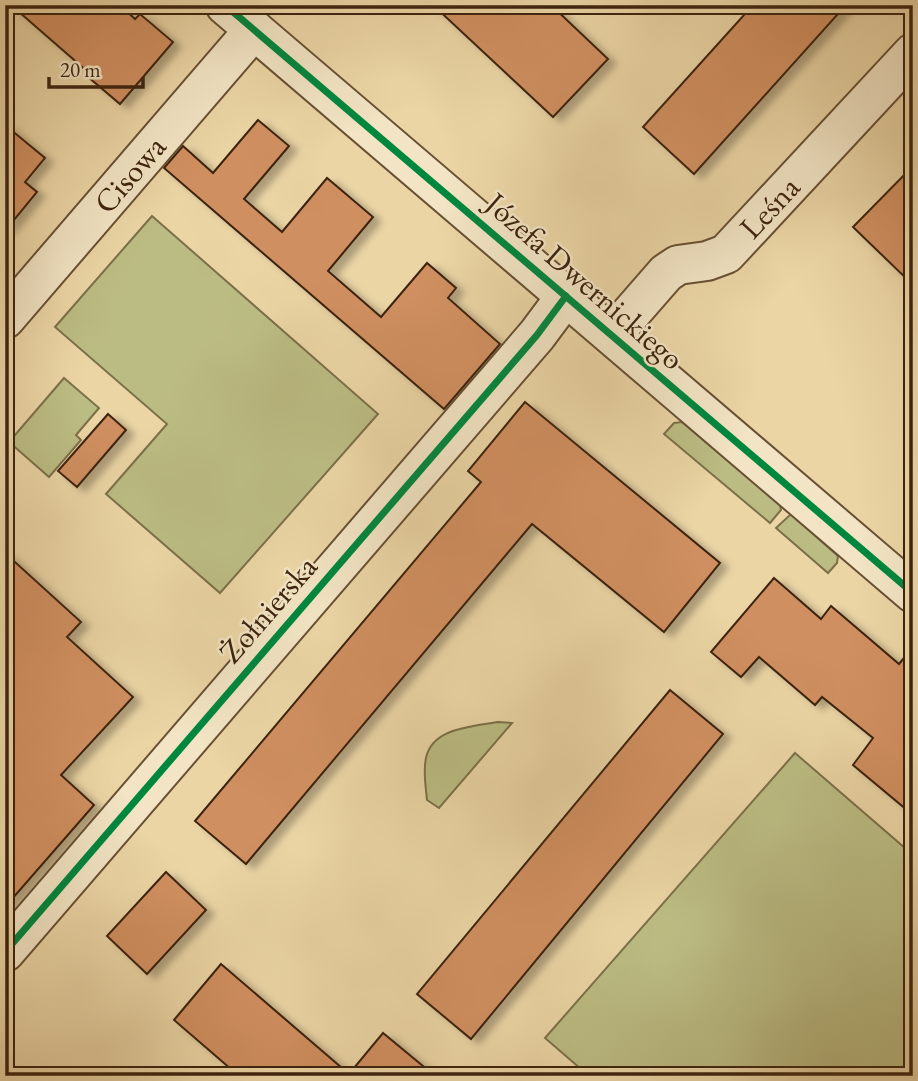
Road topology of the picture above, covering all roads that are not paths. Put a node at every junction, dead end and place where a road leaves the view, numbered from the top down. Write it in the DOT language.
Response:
graph roads {
  1 [pos="225,5"];
  2 [pos="254,30"];
  3 [pos="913,53"];
  4 [pos="566,296"];
  5 [pos="5,319"];
  6 [pos="611,335"];
  7 [pos="913,593"];
  8 [pos="5,952"];
  1 -- 2 [label="street, Józefa Dwernickiego"];
  2 -- 4 [label="street, Józefa Dwernickiego"];
  2 -- 5 [label="street, Cisowa"];
  3 -- 6 [label="street, Leśna"];
  4 -- 6 [label="street, Józefa Dwernickiego"];
  4 -- 8 [label="street, Żołnierska"];
  6 -- 7 [label="street, Józefa Dwernickiego"];
}
